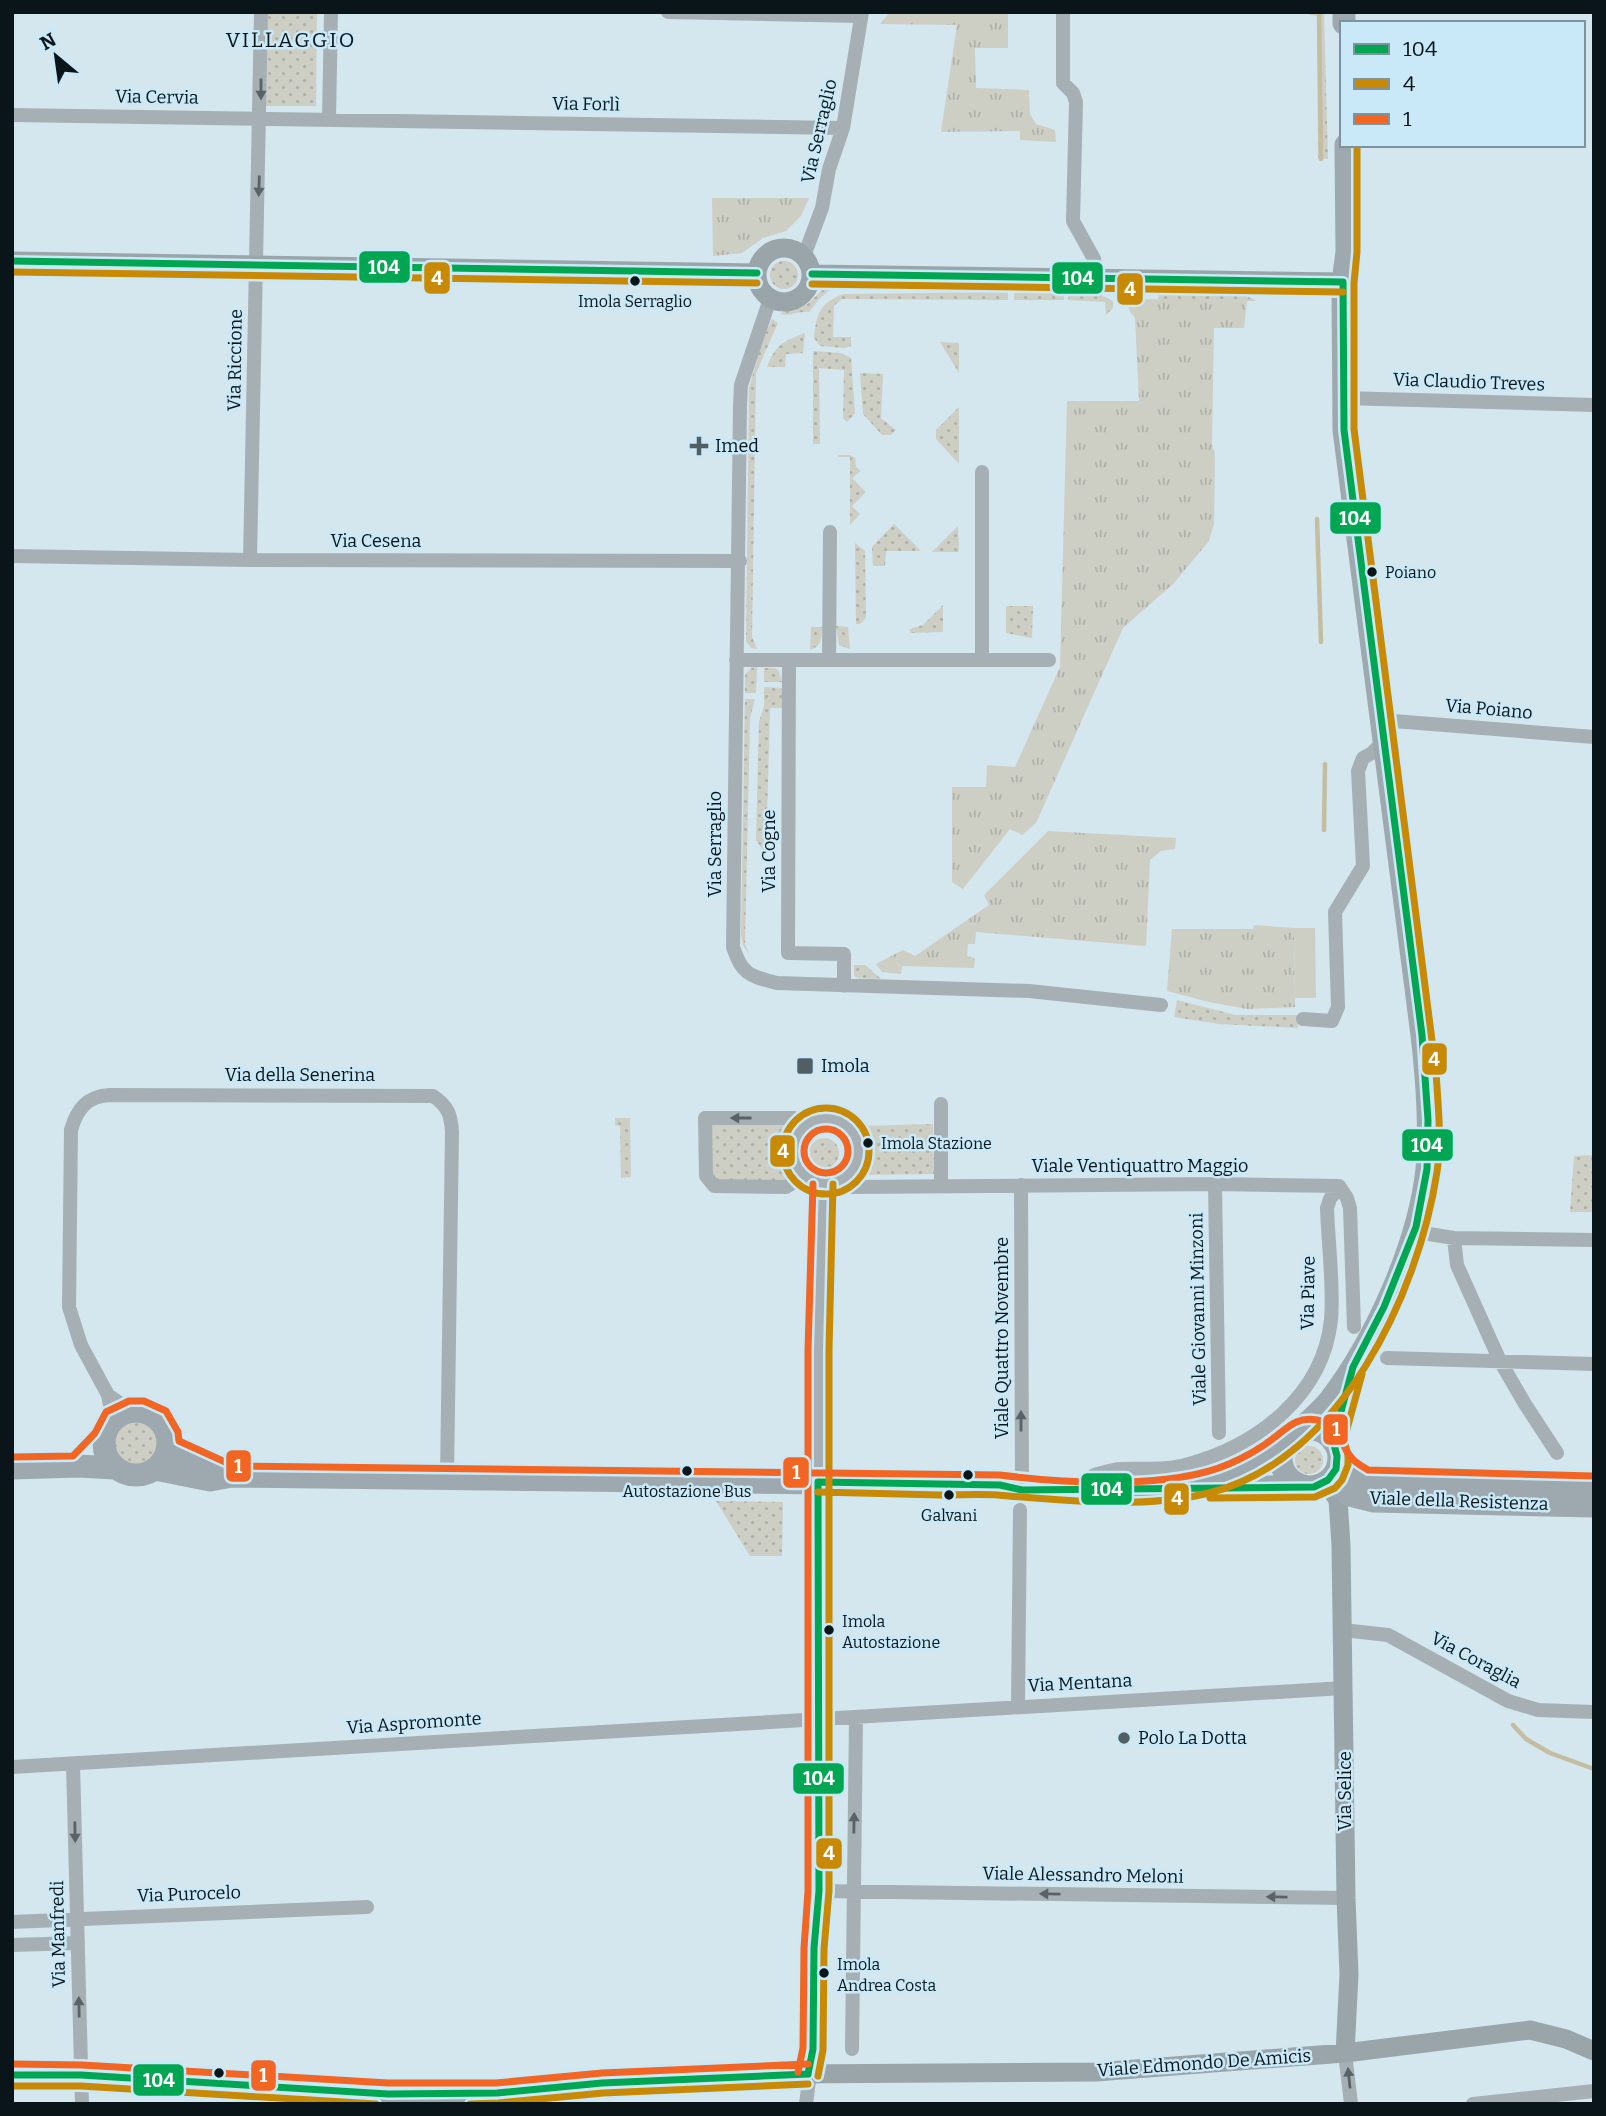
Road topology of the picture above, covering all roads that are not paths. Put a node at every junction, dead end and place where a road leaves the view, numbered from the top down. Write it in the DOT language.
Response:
graph roads {
  1 [pos="261,12"];
  2 [pos="331,12"];
  3 [pos="668,12"];
  4 [pos="1063,12"];
  5 [pos="862,14"];
  6 [pos="12,115"];
  7 [pos="260,118"];
  8 [pos="329,119"];
  9 [pos="843,128"];
  10 [pos="1346,147"];
  11 [pos="12,261"];
  12 [pos="256,265"];
  13 [pos="808,265"];
  14 [pos="757,272"];
  15 [pos="1097,277"];
  16 [pos="1343,282"];
  17 [pos="770,299"];
  18 [pos="1342,398"];
  19 [pos="1594,405"];
  20 [pos="982,472"];
  21 [pos="830,532"];
  22 [pos="12,556"];
  23 [pos="250,560"];
  24 [pos="740,561"];
  25 [pos="736,660"];
  26 [pos="789,660"];
  27 [pos="829,660"];
  28 [pos="982,660"];
  29 [pos="1049,660"];
  30 [pos="1383,731"];
  31 [pos="1594,737"];
  32 [pos="845,986"];
  33 [pos="1161,1005"];
  34 [pos="1303,1019"];
  35 [pos="941,1104"];
  36 [pos="808,1124"];
  37 [pos="804,1176"];
  38 [pos="842,1180"];
  39 [pos="823,1184"];
  40 [pos="1215,1184"];
  41 [pos="938,1185"];
  42 [pos="1021,1185"];
  43 [pos="1339,1186"];
  44 [pos="1416,1227"];
  45 [pos="1454,1238"];
  46 [pos="1594,1240"];
  47 [pos="1354,1327"];
  48 [pos="1387,1358"];
  49 [pos="1500,1361"];
  50 [pos="1594,1364"];
  51 [pos="1353,1367"];
  52 [pos="116,1423"];
  53 [pos="1219,1433"];
  54 [pos="1293,1436"];
  55 [pos="169,1447"];
  56 [pos="1557,1453"];
  57 [pos="78,1466"];
  58 [pos="12,1468"];
  59 [pos="115,1468"];
  60 [pos="155,1469"];
  61 [pos="1327,1470"];
  62 [pos="1094,1475"];
  63 [pos="232,1476"];
  64 [pos="447,1477"];
  65 [pos="818,1482"];
  66 [pos="1186,1487"];
  67 [pos="1594,1487"];
  68 [pos="1021,1500"];
  69 [pos="1594,1506"];
  70 [pos="1343,1630"];
  71 [pos="1345,1688"];
  72 [pos="1018,1706"];
  73 [pos="1594,1712"];
  74 [pos="856,1718"];
  75 [pos="817,1721"];
  76 [pos="73,1764"];
  77 [pos="12,1767"];
  78 [pos="819,1891"];
  79 [pos="853,1892"];
  80 [pos="1346,1898"];
  81 [pos="367,1907"];
  82 [pos="77,1920"];
  83 [pos="12,1922"];
  84 [pos="78,1943"];
  85 [pos="12,1945"];
  86 [pos="852,2049"];
  87 [pos="1594,2051"];
  88 [pos="1345,2053"];
  89 [pos="808,2074"];
  90 [pos="12,2075"];
  91 [pos="81,2075"];
  92 [pos="1594,2091"];
  93 [pos="497,2098"];
  94 [pos="82,2104"];
  95 [pos="806,2104"];
  96 [pos="1351,2104"];
  97 [pos="1473,2104"];
  1 -- 7 [label="street, Via Riccione, one-way"];
  2 -- 8 [label="street"];
  3 -- 5 [label="street"];
  4 -- 15 [label="street"];
  5 -- 9 [label="street, Via Serraglio"];
  6 -- 7 [label="street, Via Cervia"];
  7 -- 8 [label="street, Via Cervia"];
  7 -- 12 [label="street, Via Riccione, one-way"];
  8 -- 9 [label="street, Via Forlì"];
  9 -- 13 [label="street, Via Serraglio"];
  10 -- 16 [label="main road"];
  11 -- 12 [label="street"];
  12 -- 14 [label="street"];
  12 -- 23 [label="street, Via Riccione"];
  13 -- 14 [label="street"];
  13 -- 15 [label="street"];
  13 -- 17 [label="street"];
  14 -- 17 [label="street"];
  15 -- 16 [label="street"];
  16 -- 18 [label="main road"];
  17 -- 24 [label="street, Via Serraglio"];
  18 -- 19 [label="street, Via Claudio Treves"];
  18 -- 30 [label="main road"];
  20 -- 28 [label="street"];
  21 -- 27 [label="street"];
  22 -- 23 [label="street, Via Cesena"];
  23 -- 24 [label="street, Via Cesena"];
  24 -- 25 [label="street, Via Serraglio"];
  25 -- 26 [label="street"];
  25 -- 32 [label="street, Via Serraglio"];
  26 -- 27 [label="street"];
  26 -- 32 [label="street, Via Cogne"];
  27 -- 28 [label="street"];
  28 -- 29 [label="street"];
  30 -- 31 [label="street, Via Poiano"];
  30 -- 34 [label="street"];
  30 -- 44 [label="main road"];
  32 -- 33 [label="street, Via Serraglio"];
  35 -- 41 [label="street"];
  36 -- 37 [label="street"];
  36 -- 37 [label="street, one-way"];
  36 -- 38 [label="street"];
  37 -- 39 [label="street"];
  38 -- 39 [label="street"];
  38 -- 41 [label="street, Viale Ventiquattro Maggio"];
  39 -- 65 [label="street"];
  40 -- 42 [label="street, Viale Ventiquattro Maggio"];
  40 -- 43 [label="street, Viale Ventiquattro Maggio"];
  40 -- 53 [label="street, Viale Giovanni Minzoni"];
  41 -- 42 [label="street, Viale Ventiquattro Maggio"];
  68 -- 42 [label="street, Viale Quattro Novembre, one-way"];
  43 -- 47 [label="street"];
  43 -- 62 [label="street, Via Piave"];
  44 -- 45 [label="street"];
  44 -- 51 [label="main road"];
  45 -- 46 [label="street"];
  45 -- 49 [label="street"];
  48 -- 49 [label="street"];
  49 -- 50 [label="street"];
  49 -- 56 [label="street"];
  51 -- 54 [label="main road"];
  51 -- 61 [label="main road"];
  52 -- 55 [label="main road"];
  52 -- 57 [label="main road"];
  52 -- 59 [label="main road"];
  52 -- 64 [label="street, Via della Senerina"];
  54 -- 61 [label="main road"];
  54 -- 61 [label="main road"];
  54 -- 66 [label="main road"];
  55 -- 60 [label="main road"];
  55 -- 63 [label="main road"];
  57 -- 58 [label="main road"];
  57 -- 59 [label="main road"];
  59 -- 60 [label="main road"];
  60 -- 63 [label="main road"];
  61 -- 66 [label="main road"];
  61 -- 67 [label="main road, Viale della Resistenza"];
  61 -- 69 [label="main road, Viale della Resistenza"];
  61 -- 70 [label="street, Via Selice"];
  63 -- 64 [label="main road"];
  64 -- 65 [label="main road"];
  65 -- 68 [label="main road"];
  65 -- 75 [label="street"];
  66 -- 68 [label="main road"];
  68 -- 72 [label="street, Viale Quattro Novembre"];
  70 -- 71 [label="street, Via Selice"];
  70 -- 73 [label="street, Via Coraglia"];
  71 -- 72 [label="street, Via Mentana"];
  71 -- 80 [label="street, Via Selice"];
  72 -- 74 [label="street, Via Mentana"];
  74 -- 75 [label="street, Via Mentana"];
  79 -- 74 [label="street, one-way"];
  75 -- 76 [label="street, Via Aspromonte"];
  75 -- 78 [label="street"];
  76 -- 77 [label="street, Via Aspromonte"];
  76 -- 82 [label="street, Via Manfredi, one-way"];
  78 -- 79 [label="street, Viale Alessandro Meloni"];
  78 -- 89 [label="street"];
  80 -- 79 [label="street, Viale Alessandro Meloni, one-way"];
  79 -- 86 [label="street"];
  80 -- 88 [label="street, Via Selice"];
  81 -- 82 [label="street, Via Purocelo"];
  82 -- 83 [label="street, Via Purocelo"];
  82 -- 84 [label="street, Via Manfredi"];
  84 -- 85 [label="street"];
  91 -- 84 [label="street, Via Manfredi, one-way"];
  87 -- 88 [label="street, Viale Edmondo De Amicis"];
  88 -- 89 [label="street, Viale Edmondo De Amicis"];
  96 -- 88 [label="street, Via Selice, one-way"];
  89 -- 93 [label="street, Viale Edmondo De Amicis"];
  89 -- 95 [label="street"];
  90 -- 91 [label="street, Viale Edmondo De Amicis"];
  91 -- 93 [label="street, Viale Edmondo De Amicis"];
  91 -- 94 [label="street, Via Manfredi"];
  92 -- 97 [label="street"];
}
